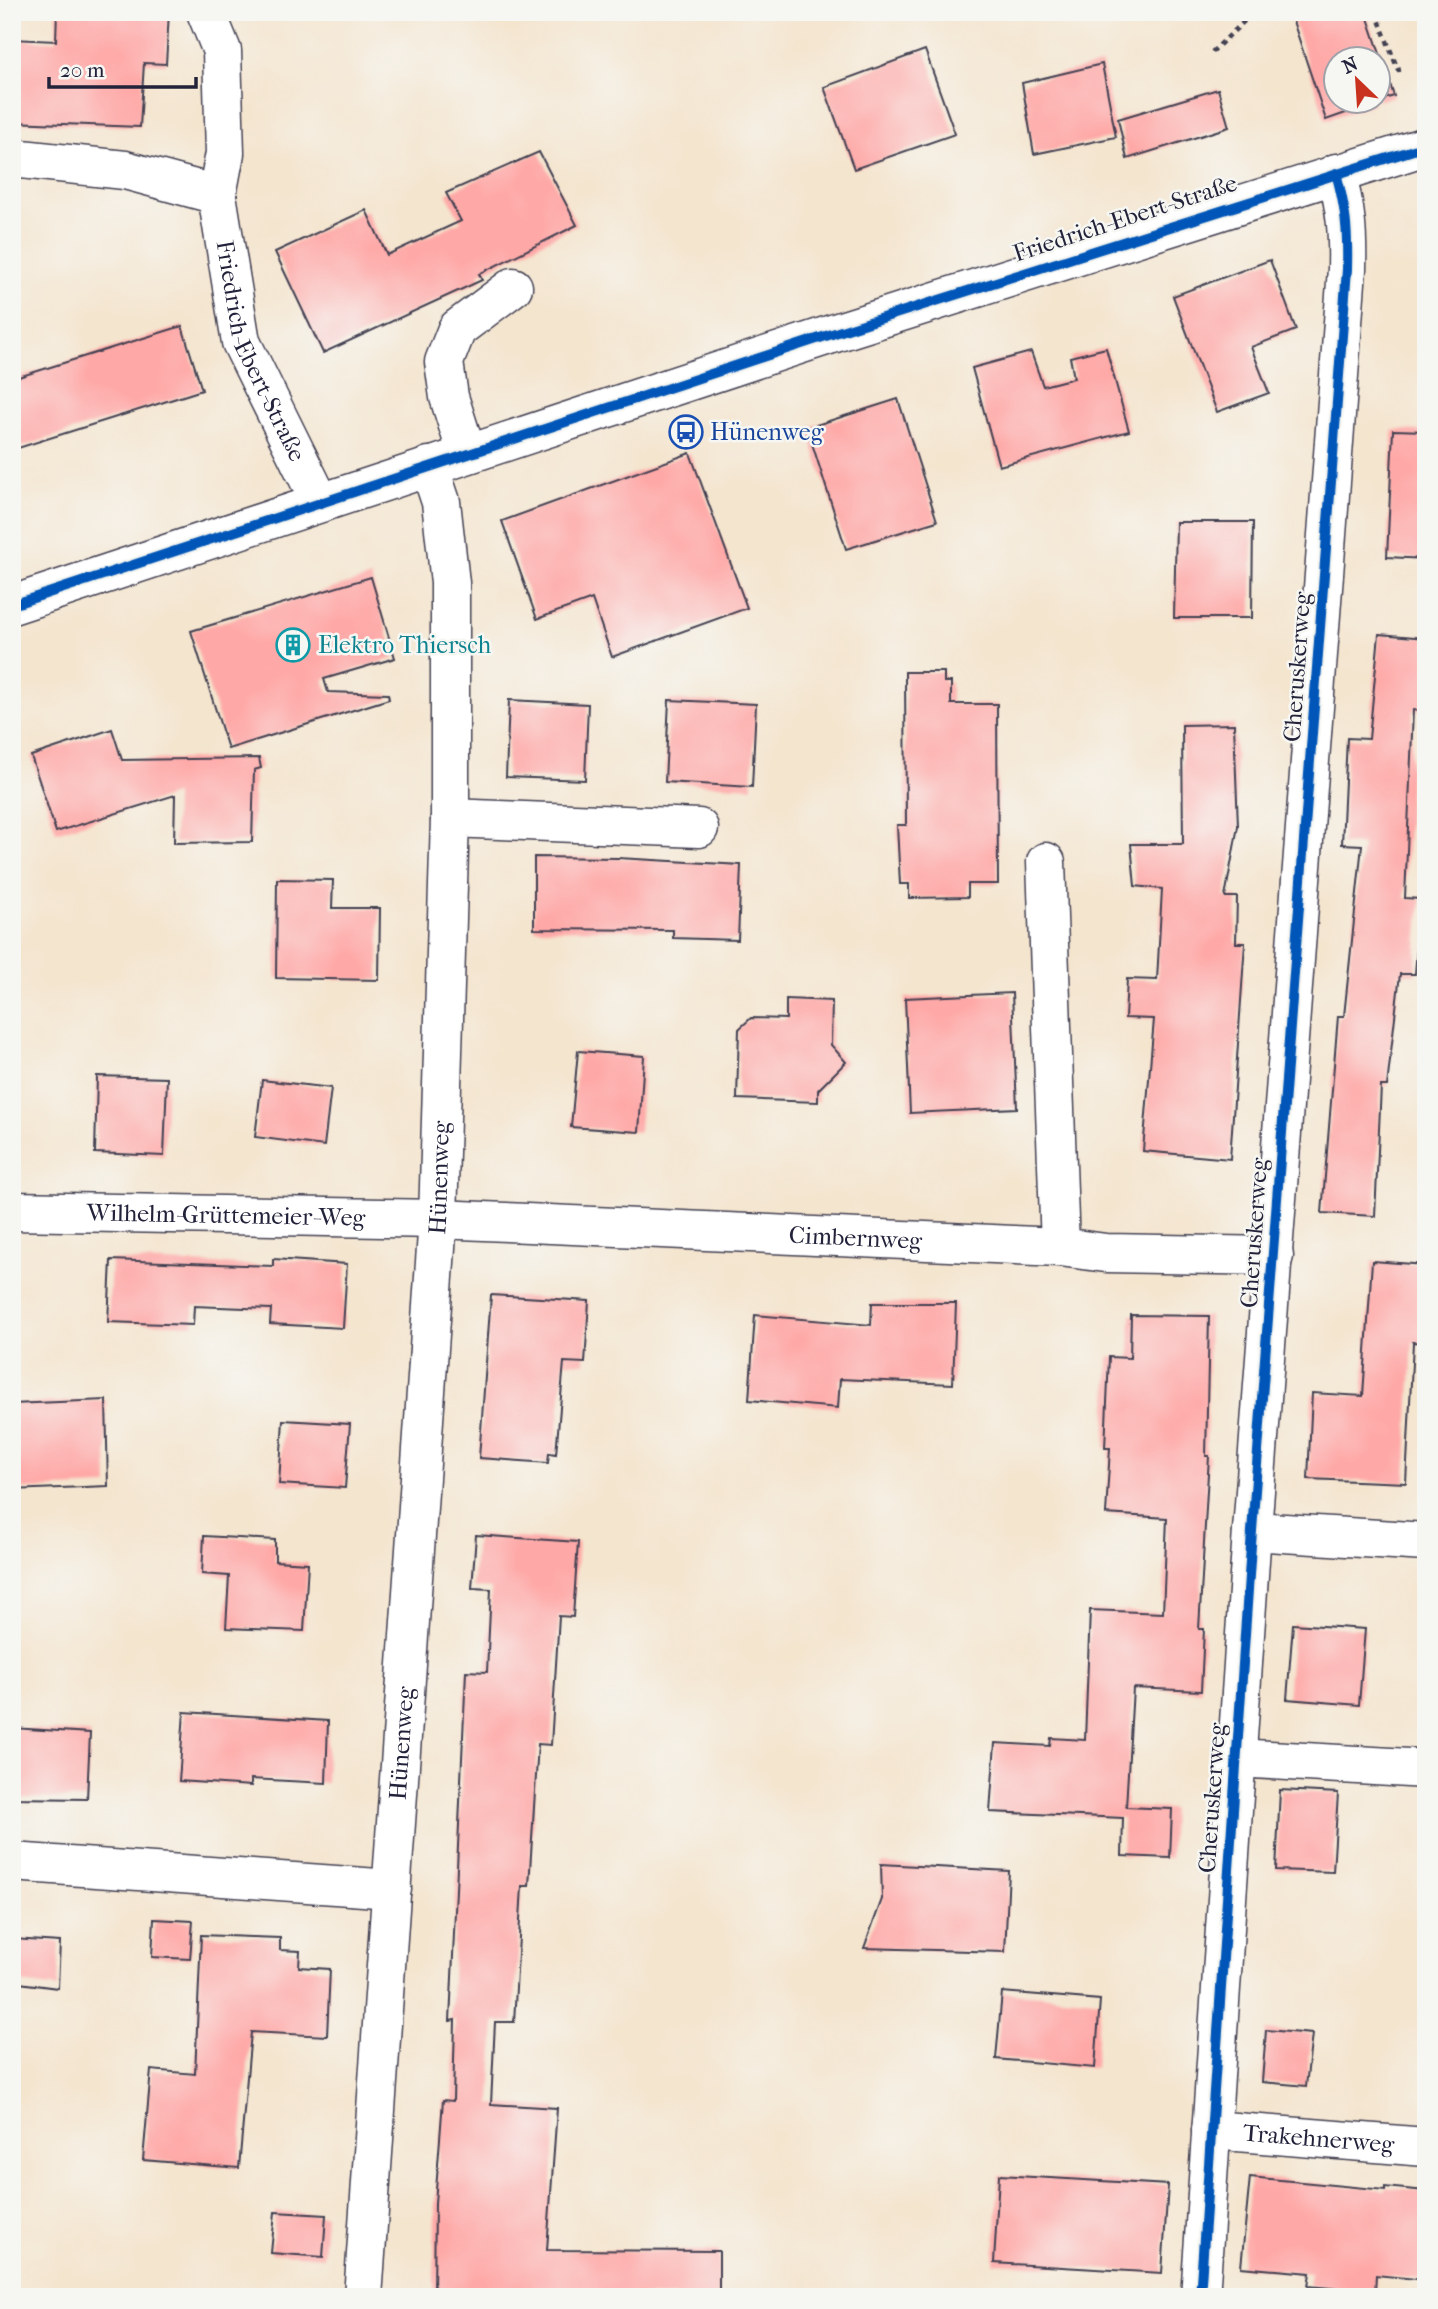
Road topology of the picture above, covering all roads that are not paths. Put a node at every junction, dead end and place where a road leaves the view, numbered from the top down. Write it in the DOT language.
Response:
graph roads {
  1 [pos="206,12"];
  2 [pos="1426,146"];
  3 [pos="12,158"];
  4 [pos="1336,173"];
  5 [pos="217,195"];
  6 [pos="513,287"];
  7 [pos="467,454"];
  8 [pos="429,466"];
  9 [pos="320,502"];
  10 [pos="12,605"];
  11 [pos="450,818"];
  12 [pos="699,828"];
  13 [pos="1046,862"];
  14 [pos="12,1211"];
  15 [pos="438,1219"];
  16 [pos="1060,1247"];
  17 [pos="1274,1256"];
  18 [pos="1252,1531"];
  19 [pos="1426,1542"];
  20 [pos="1235,1758"];
  21 [pos="1426,1769"];
  22 [pos="12,1861"];
  23 [pos="392,1889"];
  24 [pos="1211,2130"];
  25 [pos="1426,2147"];
  26 [pos="363,2297"];
  27 [pos="1199,2297"];
  1 -- 5 [label="street, Friedrich-Ebert-Straße"];
  2 -- 4 [label="street, Friedrich-Ebert-Straße"];
  3 -- 5 [label="street"];
  4 -- 7 [label="street, Friedrich-Ebert-Straße"];
  4 -- 17 [label="street, Cheruskerweg"];
  5 -- 9 [label="street, Friedrich-Ebert-Straße"];
  6 -- 7 [label="street"];
  7 -- 8 [label="street, Friedrich-Ebert-Straße"];
  8 -- 9 [label="street, Friedrich-Ebert-Straße"];
  8 -- 11 [label="street, Hünenweg"];
  9 -- 10 [label="street, Friedrich-Ebert-Straße"];
  11 -- 12 [label="street"];
  11 -- 15 [label="street, Hünenweg"];
  13 -- 16 [label="street"];
  14 -- 15 [label="street, Wilhelm-Grüttemeier-Weg"];
  15 -- 16 [label="street, Cimbernweg"];
  15 -- 23 [label="street, Hünenweg"];
  16 -- 17 [label="street, Cimbernweg"];
  17 -- 18 [label="street, Cheruskerweg"];
  18 -- 19 [label="street"];
  18 -- 20 [label="street, Cheruskerweg"];
  20 -- 21 [label="street"];
  20 -- 24 [label="street, Cheruskerweg"];
  22 -- 23 [label="street"];
  23 -- 26 [label="street, Hünenweg"];
  24 -- 25 [label="street, Trakehnerweg"];
  24 -- 27 [label="street, Cheruskerweg"];
}
